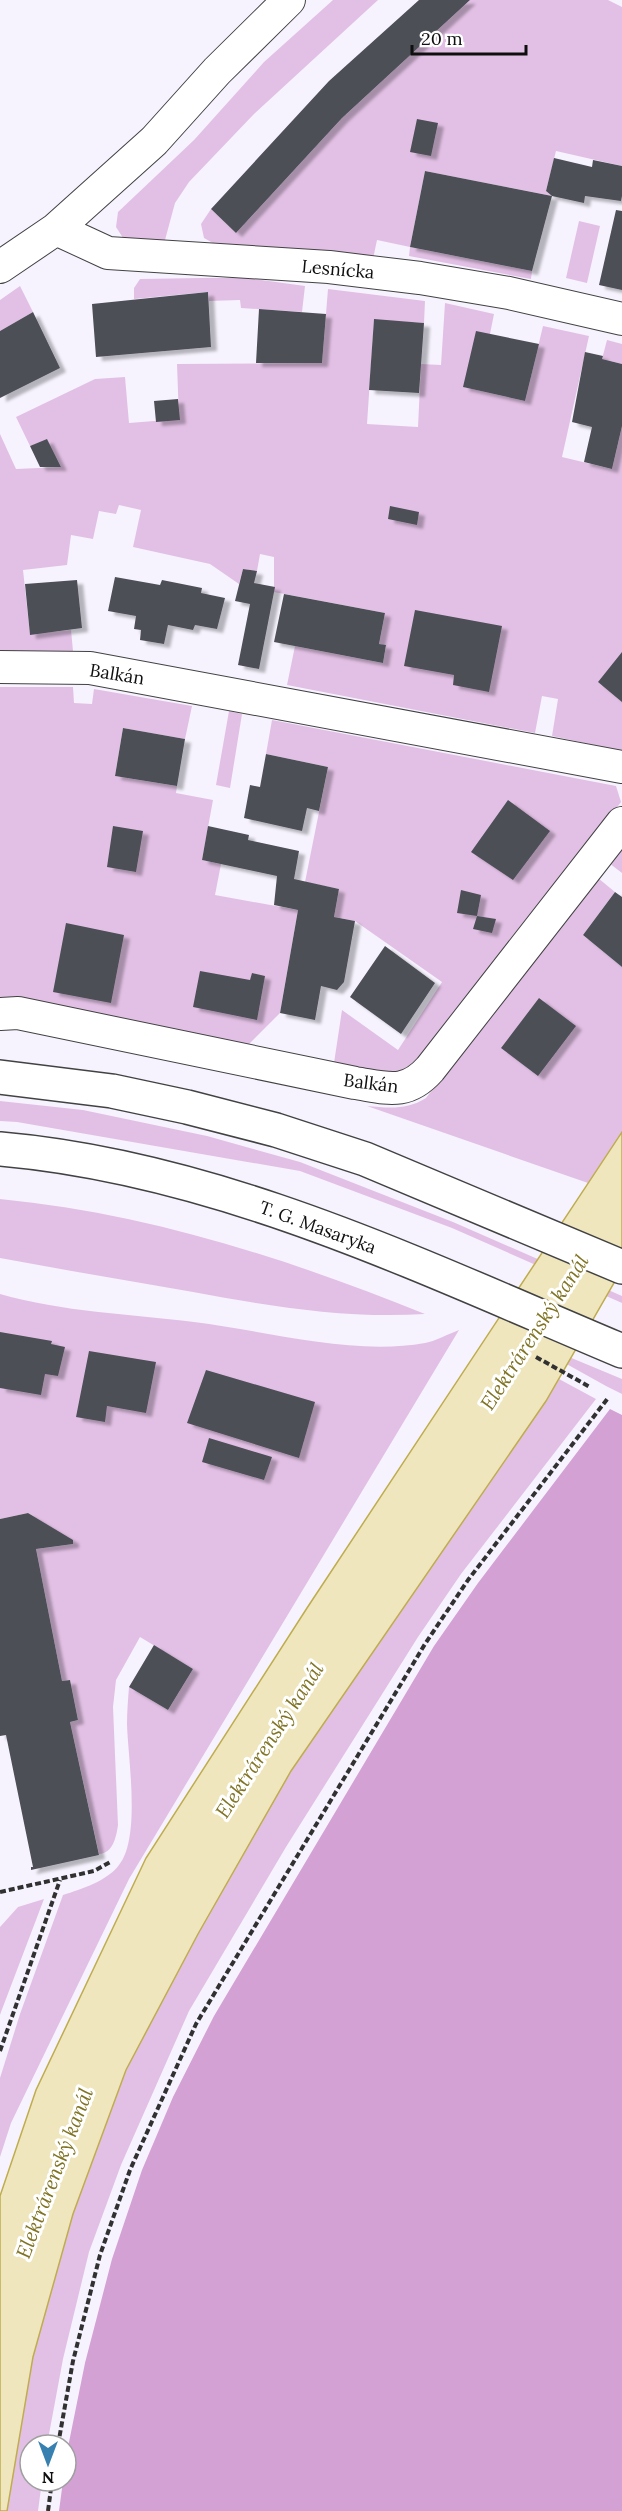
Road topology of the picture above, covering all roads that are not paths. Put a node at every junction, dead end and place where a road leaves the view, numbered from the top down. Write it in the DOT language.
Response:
graph roads {
  1 [pos="289,0"];
  2 [pos="56,229"];
  3 [pos="0,267"];
  4 [pos="622,319"];
  5 [pos="0,667"];
  6 [pos="622,767"];
  7 [pos="622,823"];
  8 [pos="0,1014"];
  9 [pos="0,1077"];
  10 [pos="0,1149"];
  11 [pos="622,1267"];
  12 [pos="612,1346"];
  1 -- 2 [label="street"];
  2 -- 3 [label="street"];
  2 -- 4 [label="street, Lesnícka"];
  5 -- 6 [label="street, Balkán"];
  7 -- 8 [label="street, Balkán"];
  9 -- 11 [label="street"];
  10 -- 12 [label="street, T. G. Masaryka"];
}
